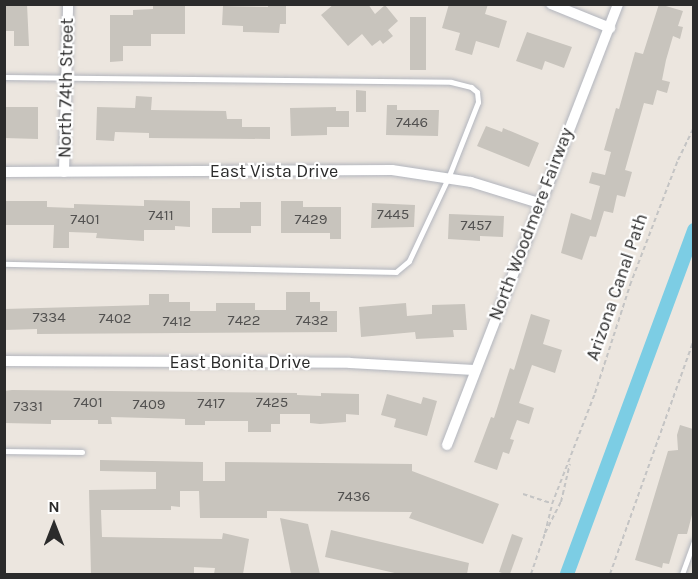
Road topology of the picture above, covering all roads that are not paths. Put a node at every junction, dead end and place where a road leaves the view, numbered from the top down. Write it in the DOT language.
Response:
graph roads {
  1 [pos="68,4"];
  2 [pos="551,4"];
  3 [pos="618,4"];
  4 [pos="609,28"];
  5 [pos="4,77"];
  6 [pos="66,78"];
  7 [pos="4,172"];
  8 [pos="64,172"];
  9 [pos="448,178"];
  10 [pos="539,202"];
  11 [pos="4,264"];
  12 [pos="4,361"];
  13 [pos="474,370"];
  14 [pos="447,445"];
  15 [pos="4,451"];
  16 [pos="82,452"];
  17 [pos="693,541"];
  18 [pos="682,574"];
  1 -- 6 [label="street, North 74th Street"];
  2 -- 4 [label="street"];
  3 -- 4 [label="street, North Woodmere Fairway"];
  4 -- 10 [label="street, North Woodmere Fairway"];
  5 -- 6 [label="lane"];
  6 -- 8 [label="street, North 74th Street"];
  6 -- 9 [label="lane"];
  7 -- 8 [label="street, East Vista Drive"];
  8 -- 9 [label="street, East Vista Drive"];
  9 -- 10 [label="street, East Vista Drive"];
  9 -- 11 [label="lane"];
  10 -- 13 [label="street, North Woodmere Fairway"];
  12 -- 13 [label="street, East Bonita Drive"];
  13 -- 14 [label="street, North Woodmere Fairway"];
  15 -- 16 [label="lane"];
  17 -- 18 [label="lane"];
}
